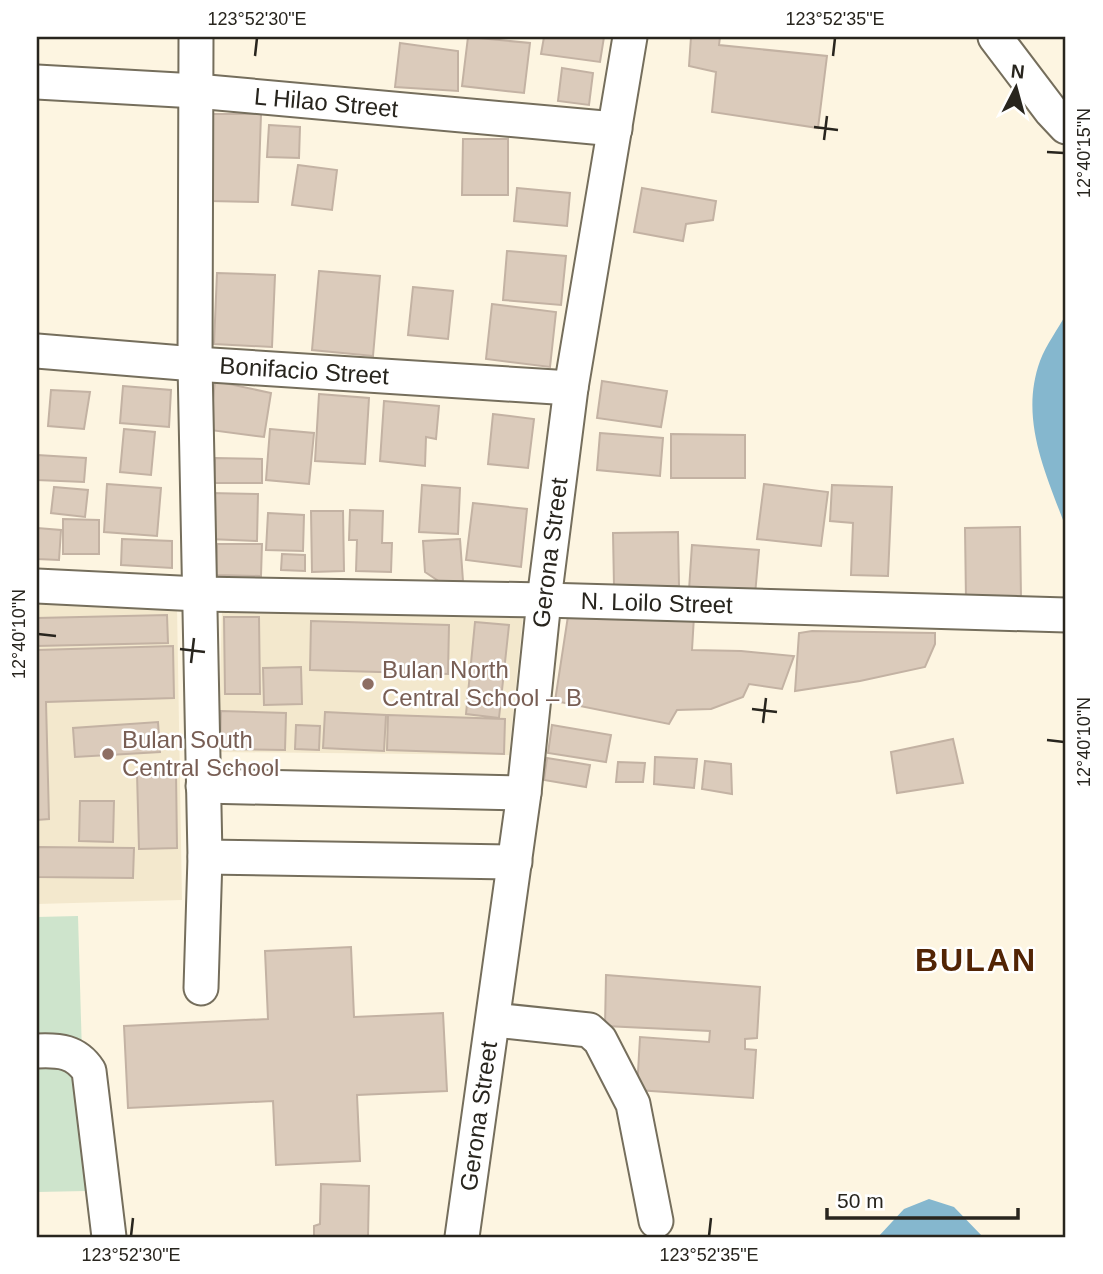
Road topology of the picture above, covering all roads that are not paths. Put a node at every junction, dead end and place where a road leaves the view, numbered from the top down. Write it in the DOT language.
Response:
graph roads {
  1 [pos="196,37"];
  2 [pos="630,37"];
  3 [pos="995,37"];
  4 [pos="37,82"];
  5 [pos="196,91"];
  6 [pos="1066,127"];
  7 [pos="615,129"];
  8 [pos="37,351"];
  9 [pos="195,364"];
  10 [pos="571,388"];
  11 [pos="37,586"];
  12 [pos="199,594"];
  13 [pos="544,600"];
  14 [pos="1066,615"];
  15 [pos="203,786"];
  16 [pos="524,793"];
  17 [pos="205,857"];
  18 [pos="515,862"];
  19 [pos="201,988"];
  20 [pos="494,1020"];
  21 [pos="37,1051"];
  22 [pos="656,1221"];
  23 [pos="109,1237"];
  24 [pos="462,1237"];
  1 -- 5 [label="street"];
  2 -- 7 [label="street, Gerona Street"];
  3 -- 6 [label="street"];
  4 -- 5 [label="street, L Hilao Street"];
  5 -- 7 [label="street, L Hilao Street"];
  5 -- 9 [label="street"];
  7 -- 10 [label="street, Gerona Street"];
  8 -- 9 [label="street, Bonifacio Street"];
  9 -- 10 [label="street, Bonifacio Street"];
  9 -- 12 [label="street"];
  10 -- 13 [label="street, Gerona Street"];
  11 -- 12 [label="street, N. Loilo Street"];
  12 -- 13 [label="street, N. Loilo Street"];
  12 -- 15 [label="street"];
  13 -- 14 [label="street, N. Loilo Street"];
  13 -- 16 [label="street, Gerona Street"];
  15 -- 16 [label="street"];
  15 -- 17 [label="street"];
  16 -- 18 [label="street, Gerona Street"];
  17 -- 18 [label="street"];
  17 -- 19 [label="street"];
  18 -- 20 [label="street, Gerona Street"];
  20 -- 22 [label="street"];
  20 -- 24 [label="street, Gerona Street"];
  21 -- 23 [label="street"];
}
